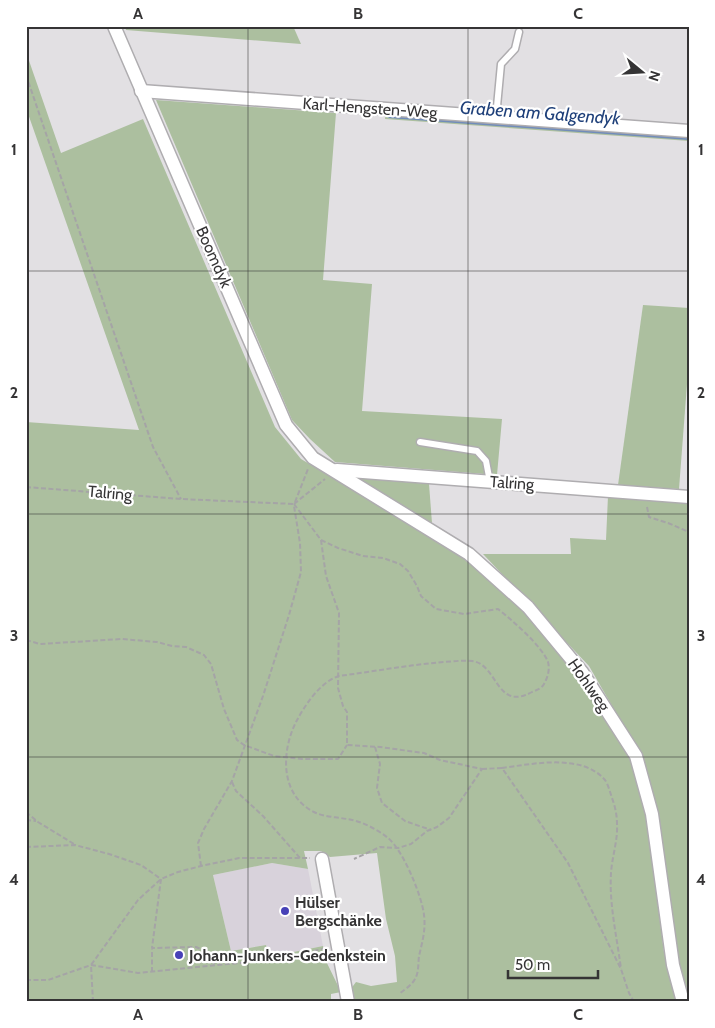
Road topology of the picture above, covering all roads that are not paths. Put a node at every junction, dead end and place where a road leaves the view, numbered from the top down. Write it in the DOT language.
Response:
graph roads {
  1 [pos="114,26"];
  2 [pos="519,32"];
  3 [pos="141,91"];
  4 [pos="496,117"];
  5 [pos="689,131"];
  6 [pos="420,442"];
  7 [pos="335,470"];
  8 [pos="490,482"];
  9 [pos="689,497"];
  10 [pos="322,858"];
  11 [pos="348,1001"];
  12 [pos="683,1002"];
  1 -- 3 [label="street, Boomdyk"];
  2 -- 4 [label="lane"];
  3 -- 4 [label="street, Karl-Hengsten-Weg"];
  3 -- 7 [label="street, Boomdyk"];
  4 -- 5 [label="street, Karl-Hengsten-Weg"];
  6 -- 8 [label="lane"];
  7 -- 8 [label="street, Talring"];
  7 -- 12 [label="street, Hohlweg"];
  8 -- 9 [label="street, Talring"];
  10 -- 11 [label="street"];
}
